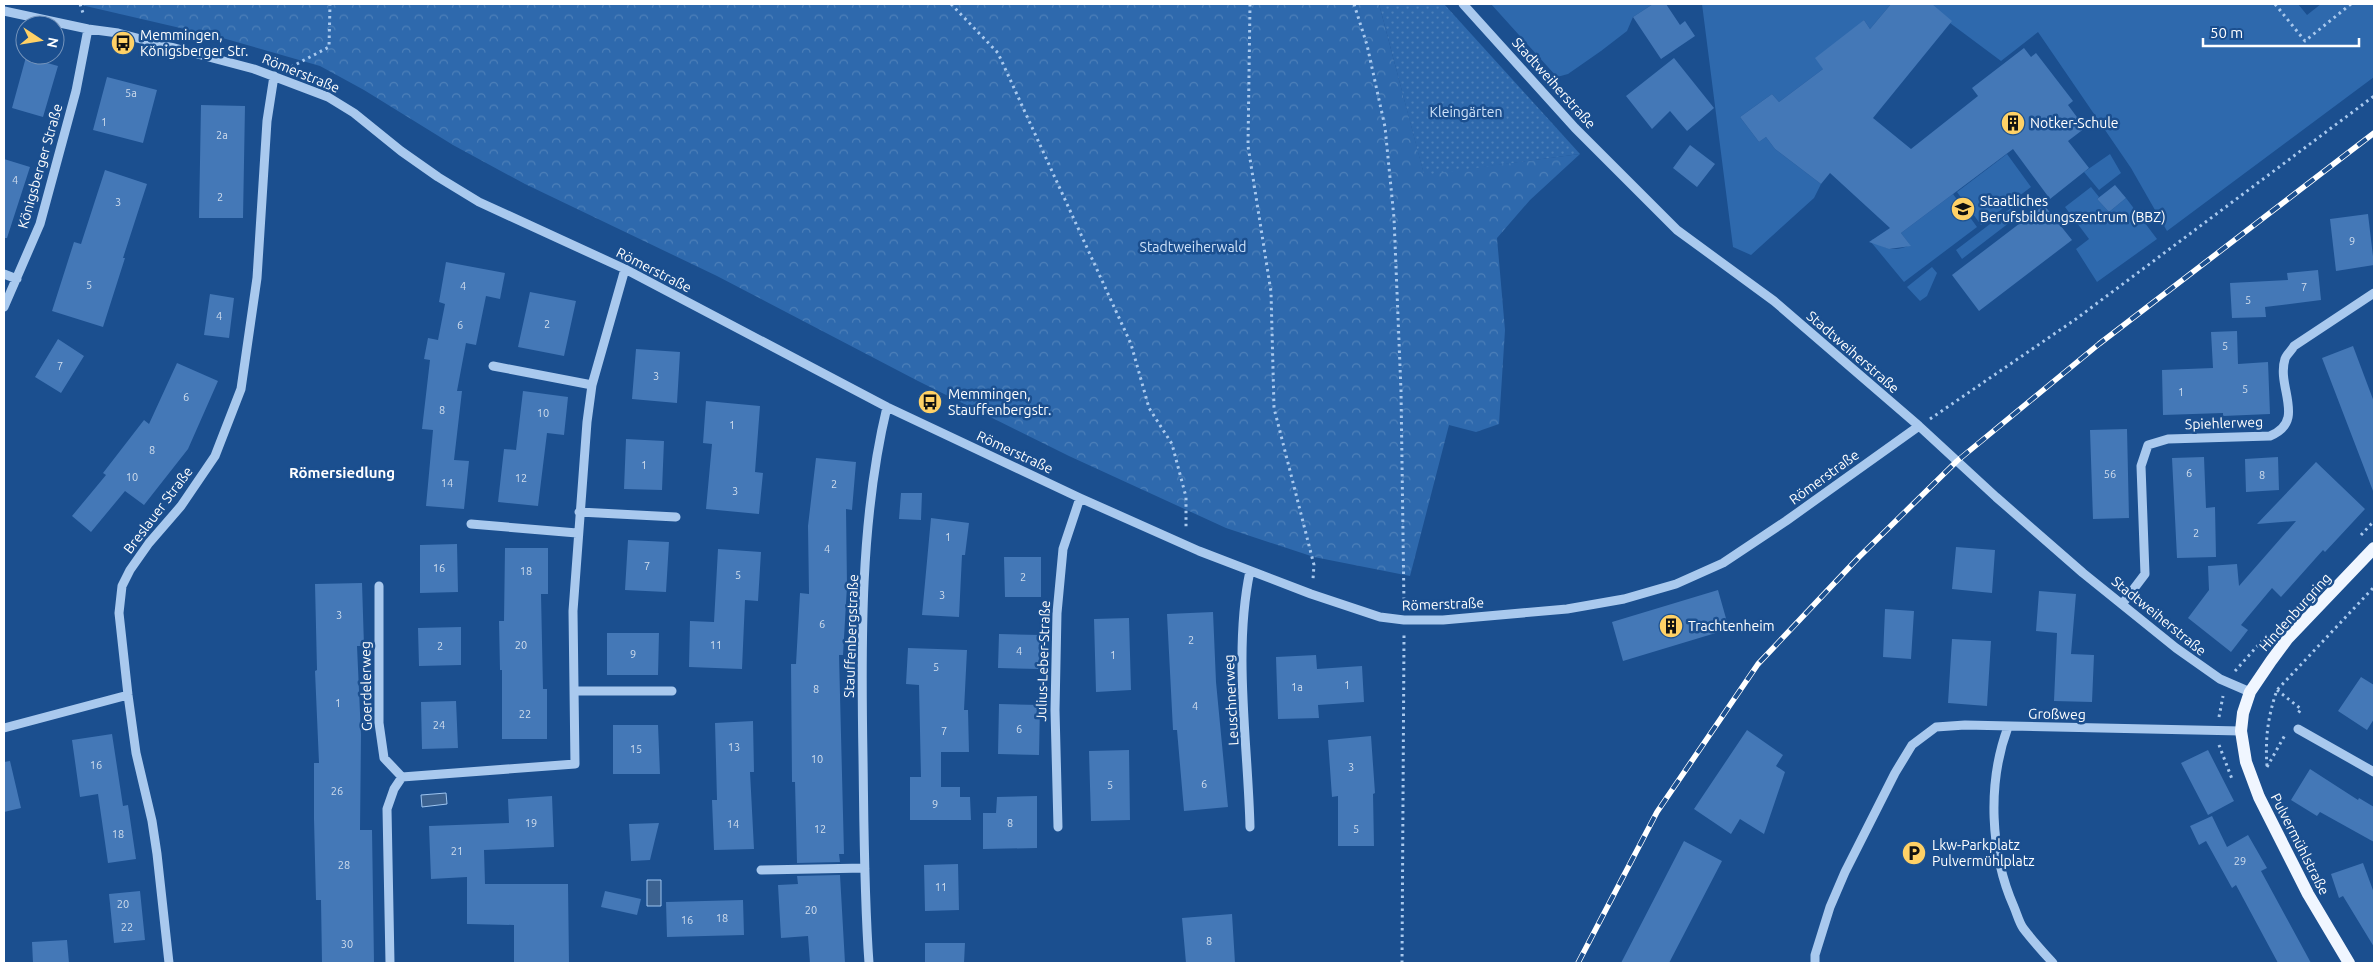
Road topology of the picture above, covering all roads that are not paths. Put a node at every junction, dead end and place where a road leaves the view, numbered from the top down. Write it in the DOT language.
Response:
graph roads {
  1 [pos="1463,4"];
  2 [pos="4,11"];
  3 [pos="88,29"];
  4 [pos="274,76"];
  5 [pos="626,269"];
  6 [pos="4,274"];
  7 [pos="17,279"];
  8 [pos="2374,293"];
  9 [pos="4,307"];
  10 [pos="493,366"];
  11 [pos="592,385"];
  12 [pos="887,407"];
  13 [pos="1919,426"];
  14 [pos="1080,498"];
  15 [pos="579,512"];
  16 [pos="676,517"];
  17 [pos="471,524"];
  18 [pos="577,534"];
  19 [pos="2374,548"];
  20 [pos="1250,571"];
  21 [pos="379,586"];
  22 [pos="2123,603"];
  23 [pos="575,691"];
  24 [pos="672,691"];
  25 [pos="2250,692"];
  26 [pos="128,695"];
  27 [pos="2008,727"];
  28 [pos="4,728"];
  29 [pos="2298,729"];
  30 [pos="2241,731"];
  31 [pos="2374,772"];
  32 [pos="402,778"];
  33 [pos="1058,827"];
  34 [pos="1250,827"];
  35 [pos="865,868"];
  36 [pos="761,870"];
  37 [pos="169,963"];
  38 [pos="390,963"];
  39 [pos="869,963"];
  40 [pos="1815,963"];
  41 [pos="2053,963"];
  42 [pos="2350,963"];
  1 -- 13 [label="street, Stadtweiherstraße"];
  2 -- 3 [label="street, Römerstraße"];
  3 -- 4 [label="street, Römerstraße"];
  3 -- 7 [label="street, Königsberger Straße"];
  4 -- 5 [label="street, Römerstraße"];
  4 -- 26 [label="street, Breslauer Straße"];
  5 -- 11 [label="street"];
  5 -- 12 [label="street, Römerstraße"];
  6 -- 7 [label="street"];
  7 -- 9 [label="street, Königsberger Straße"];
  8 -- 22 [label="street, Spiehlerweg"];
  10 -- 11 [label="street"];
  11 -- 15 [label="street"];
  12 -- 14 [label="street, Römerstraße"];
  12 -- 35 [label="street, Stauffenbergstraße"];
  13 -- 20 [label="street, Römerstraße"];
  13 -- 22 [label="street, Stadtweiherstraße"];
  14 -- 20 [label="street, Römerstraße"];
  14 -- 33 [label="street, Julius-Leber-Straße"];
  15 -- 16 [label="street"];
  15 -- 18 [label="street"];
  17 -- 18 [label="street"];
  18 -- 23 [label="street"];
  19 -- 25 [label="main road, Hindenburgring"];
  20 -- 34 [label="street, Leuschnerweg"];
  21 -- 32 [label="street, Goerdelerweg"];
  22 -- 25 [label="street, Stadtweiherstraße"];
  23 -- 24 [label="street"];
  23 -- 32 [label="street"];
  25 -- 30 [label="main road, Hindenburgring"];
  26 -- 28 [label="street"];
  26 -- 37 [label="street, Breslauer Straße"];
  27 -- 30 [label="street, Großweg"];
  27 -- 40 [label="street, Großweg"];
  27 -- 41 [label="street"];
  29 -- 31 [label="street"];
  30 -- 42 [label="main road, Pulvermühlstraße"];
  32 -- 38 [label="street"];
  35 -- 36 [label="street"];
  35 -- 39 [label="street, Stauffenbergstraße"];
}
